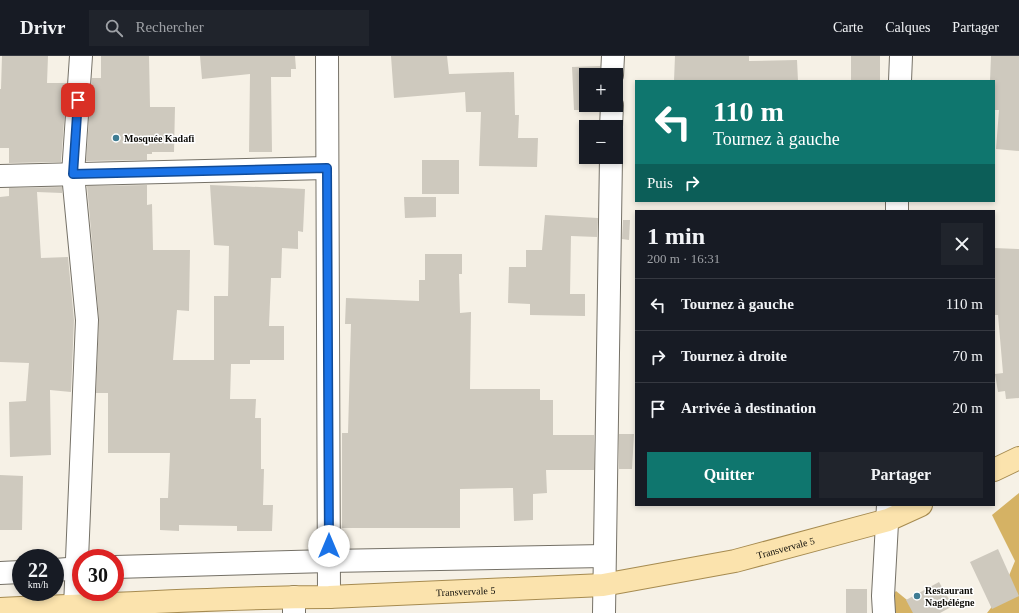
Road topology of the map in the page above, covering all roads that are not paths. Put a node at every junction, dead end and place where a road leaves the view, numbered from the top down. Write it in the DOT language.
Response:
graph roads {
  1 [pos="81,56"];
  2 [pos="327,56"];
  3 [pos="613,56"];
  4 [pos="901,56"];
  5 [pos="612,68"];
  6 [pos="900,80"];
  7 [pos="611,164"];
  8 [pos="327,168"];
  9 [pos="73,174"];
  10 [pos="0,176"];
  11 [pos="1019,458"];
  12 [pos="995,470"];
  13 [pos="917,506"];
  14 [pos="888,513"];
  15 [pos="80,549"];
  16 [pos="604,556"];
  17 [pos="329,561"];
  18 [pos="124,568"];
  19 [pos="12,572"];
  20 [pos="0,573"];
  21 [pos="603,584"];
  22 [pos="329,597"];
  23 [pos="76,601"];
  24 [pos="294,605"];
  25 [pos="75,607"];
  26 [pos="140,607"];
  27 [pos="0,609"];
  28 [pos="604,613"];
  29 [pos="884,613"];
  1 -- 9 [label="street"];
  2 -- 8 [label="street"];
  3 -- 5 [label="street"];
  4 -- 6 [label="street"];
  7 -- 16 [label="street"];
  8 -- 9 [label="street"];
  8 -- 17 [label="street"];
  9 -- 10 [label="street"];
  9 -- 15 [label="street"];
  11 -- 12 [label="main road"];
  13 -- 14 [label="main road, Transvervale 5"];
  14 -- 21 [label="main road, Transvervale 5"];
  14 -- 29 [label="street"];
  16 -- 17 [label="street"];
  16 -- 21 [label="street"];
  17 -- 18 [label="street"];
  17 -- 22 [label="street"];
  19 -- 20 [label="street"];
  21 -- 22 [label="main road, Transvervale 5"];
  21 -- 28 [label="street"];
  22 -- 24 [label="main road, Transvervale 5"];
  23 -- 25 [label="street"];
  24 -- 26 [label="main road, Transvervale 5"];
  25 -- 26 [label="main road, Transvervale 5"];
  25 -- 27 [label="main road, Transvervale 5"];
}
